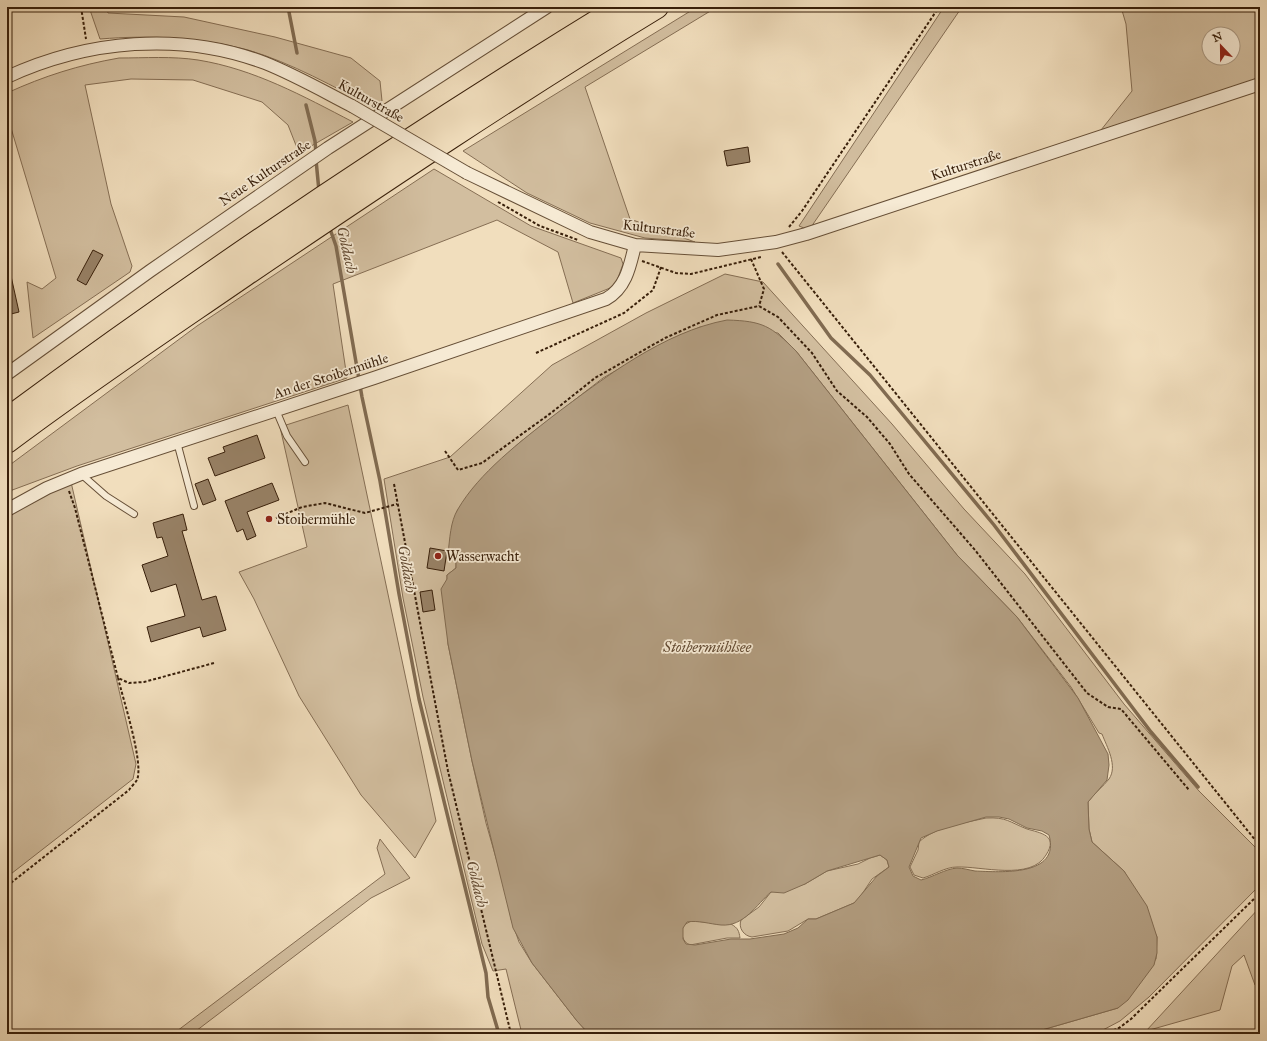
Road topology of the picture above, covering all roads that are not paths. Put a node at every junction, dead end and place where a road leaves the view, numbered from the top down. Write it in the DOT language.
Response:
graph roads {
  1 [pos="547,7"];
  2 [pos="620,7"];
  3 [pos="657,7"];
  4 [pos="7,77"];
  5 [pos="1260,84"];
  6 [pos="332,204"];
  7 [pos="314,216"];
  8 [pos="635,245"];
  9 [pos="7,374"];
  10 [pos="276,410"];
  11 [pos="7,418"];
  12 [pos="7,442"];
  13 [pos="177,442"];
  14 [pos="305,462"];
  15 [pos="81,474"];
  16 [pos="194,506"];
  17 [pos="7,510"];
  18 [pos="134,514"];
  1 -- 9 [label="street, Neue Kulturstraße"];
  2 -- 6 [label="highway"];
  3 -- 6 [label="highway"];
  4 -- 8 [label="street, Kulturstraße, bridge"];
  5 -- 8 [label="street, Kulturstraße"];
  6 -- 7 [label="highway"];
  7 -- 11 [label="highway"];
  7 -- 12 [label="highway"];
  8 -- 10 [label="street, An der Stoibermühle"];
  10 -- 13 [label="street, An der Stoibermühle"];
  10 -- 14 [label="lane"];
  13 -- 15 [label="street, An der Stoibermühle"];
  13 -- 16 [label="lane"];
  15 -- 17 [label="street, An der Stoibermühle"];
  15 -- 18 [label="lane"];
}
